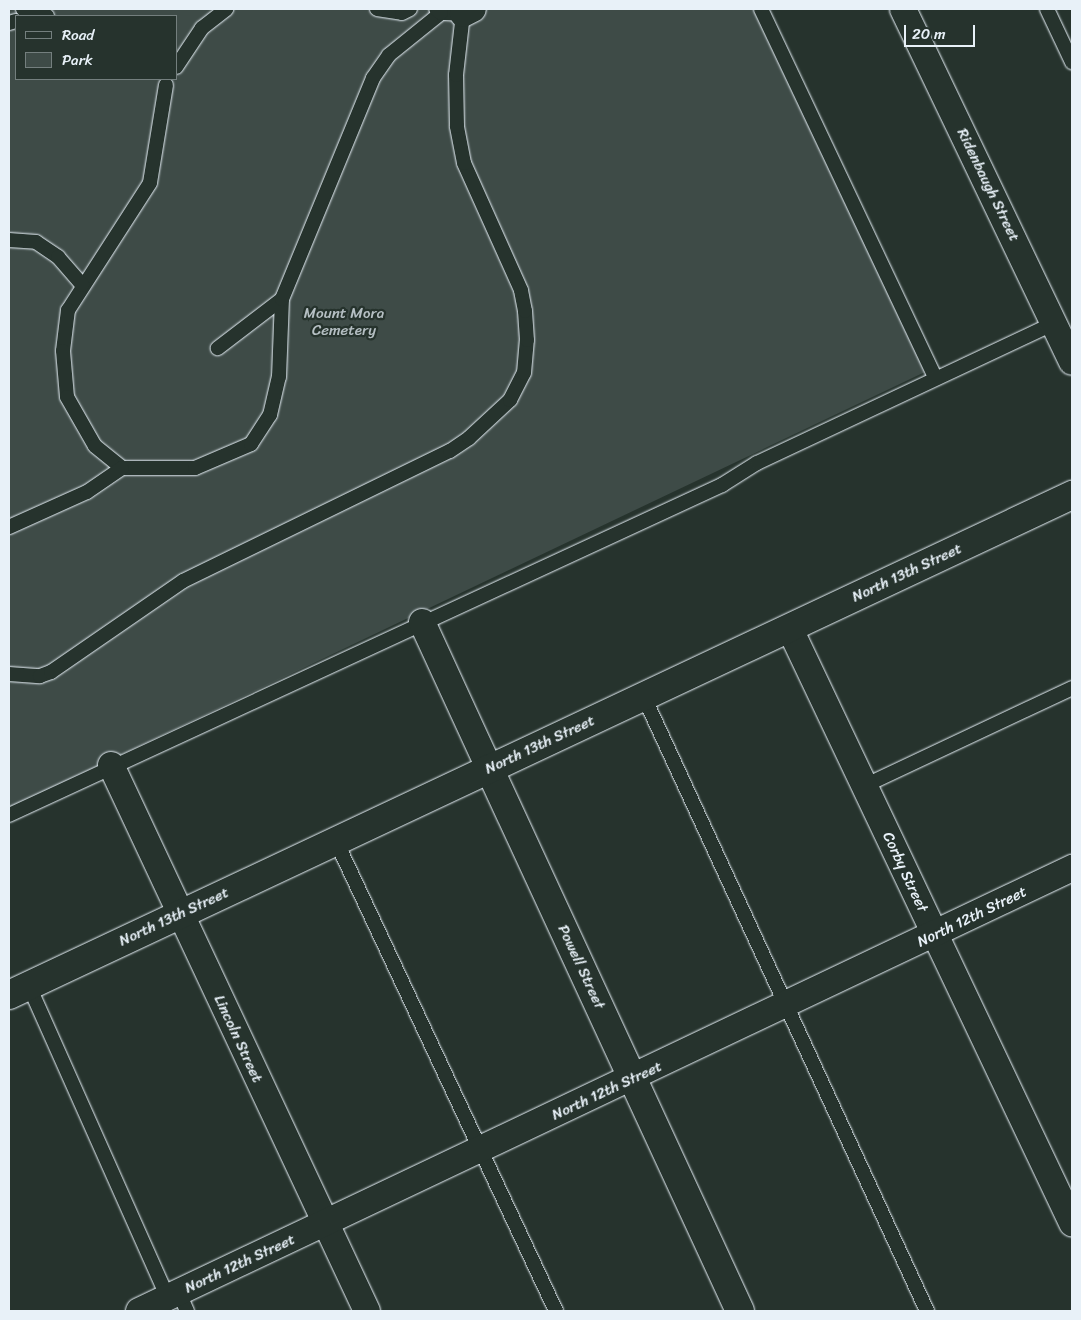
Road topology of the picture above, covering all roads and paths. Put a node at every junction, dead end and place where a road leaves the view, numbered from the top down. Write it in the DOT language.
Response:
graph roads {
  1 [pos="226,9"];
  2 [pos="377,9"];
  3 [pos="410,9"];
  4 [pos="761,9"];
  5 [pos="903,9"];
  6 [pos="1047,9"];
  7 [pos="453,11"];
  8 [pos="1072,62"];
  9 [pos="178,64"];
  10 [pos="164,81"];
  11 [pos="9,240"];
  12 [pos="82,285"];
  13 [pos="282,299"];
  14 [pos="1054,323"];
  15 [pos="218,348"];
  16 [pos="1072,362"];
  17 [pos="935,377"];
  18 [pos="122,468"];
  19 [pos="1072,495"];
  20 [pos="9,527"];
  21 [pos="422,622"];
  22 [pos="790,629"];
  23 [pos="9,674"];
  24 [pos="1072,688"];
  25 [pos="644,697"];
  26 [pos="111,765"];
  27 [pos="489,768"];
  28 [pos="864,786"];
  29 [pos="9,815"];
  30 [pos="336,841"];
  31 [pos="1072,868"];
  32 [pos="180,914"];
  33 [pos="934,935"];
  34 [pos="19,990"];
  35 [pos="786,1005"];
  36 [pos="632,1079"];
  37 [pos="481,1150"];
  38 [pos="326,1224"];
  39 [pos="1072,1224"];
  40 [pos="178,1301"];
  41 [pos="139,1311"];
  42 [pos="367,1311"];
  43 [pos="556,1311"];
  44 [pos="740,1311"];
  45 [pos="927,1311"];
  1 -- 9 [label="lane"];
  2 -- 3 [label="lane"];
  4 -- 17 [label="lane"];
  5 -- 14 [label="street, Ridenbaugh Street"];
  6 -- 8 [label="lane"];
  7 -- 13 [label="lane"];
  7 -- 23 [label="lane"];
  10 -- 12 [label="lane"];
  11 -- 12 [label="lane"];
  12 -- 18 [label="lane"];
  13 -- 15 [label="lane"];
  13 -- 18 [label="lane"];
  14 -- 16 [label="street, Ridenbaugh Street"];
  14 -- 17 [label="lane"];
  17 -- 21 [label="lane"];
  18 -- 20 [label="lane"];
  19 -- 22 [label="street, North 13th Street"];
  21 -- 26 [label="lane"];
  21 -- 27 [label="street, Powell Street"];
  22 -- 25 [label="street, North 13th Street"];
  22 -- 28 [label="street, Corby Street"];
  24 -- 28 [label="lane"];
  25 -- 27 [label="street, North 13th Street"];
  25 -- 35 [label="lane"];
  26 -- 29 [label="lane"];
  26 -- 32 [label="street, Lincoln Street"];
  27 -- 30 [label="street, North 13th Street"];
  27 -- 36 [label="street, Powell Street"];
  28 -- 33 [label="street, Corby Street"];
  30 -- 32 [label="street, North 13th Street"];
  30 -- 37 [label="lane"];
  31 -- 33 [label="street, North 12th Street"];
  32 -- 34 [label="street, North 13th Street"];
  32 -- 38 [label="street, Lincoln Street"];
  33 -- 35 [label="street, North 12th Street"];
  33 -- 39 [label="street, Corby Street"];
  34 -- 40 [label="lane"];
  35 -- 36 [label="street, North 12th Street"];
  35 -- 45 [label="lane"];
  36 -- 37 [label="street, North 12th Street"];
  36 -- 44 [label="street, Powell Street"];
  37 -- 38 [label="street, North 12th Street"];
  37 -- 43 [label="lane"];
  38 -- 40 [label="street, North 12th Street"];
  38 -- 42 [label="street, Lincoln Street"];
  40 -- 41 [label="street, North 12th Street"];
}
